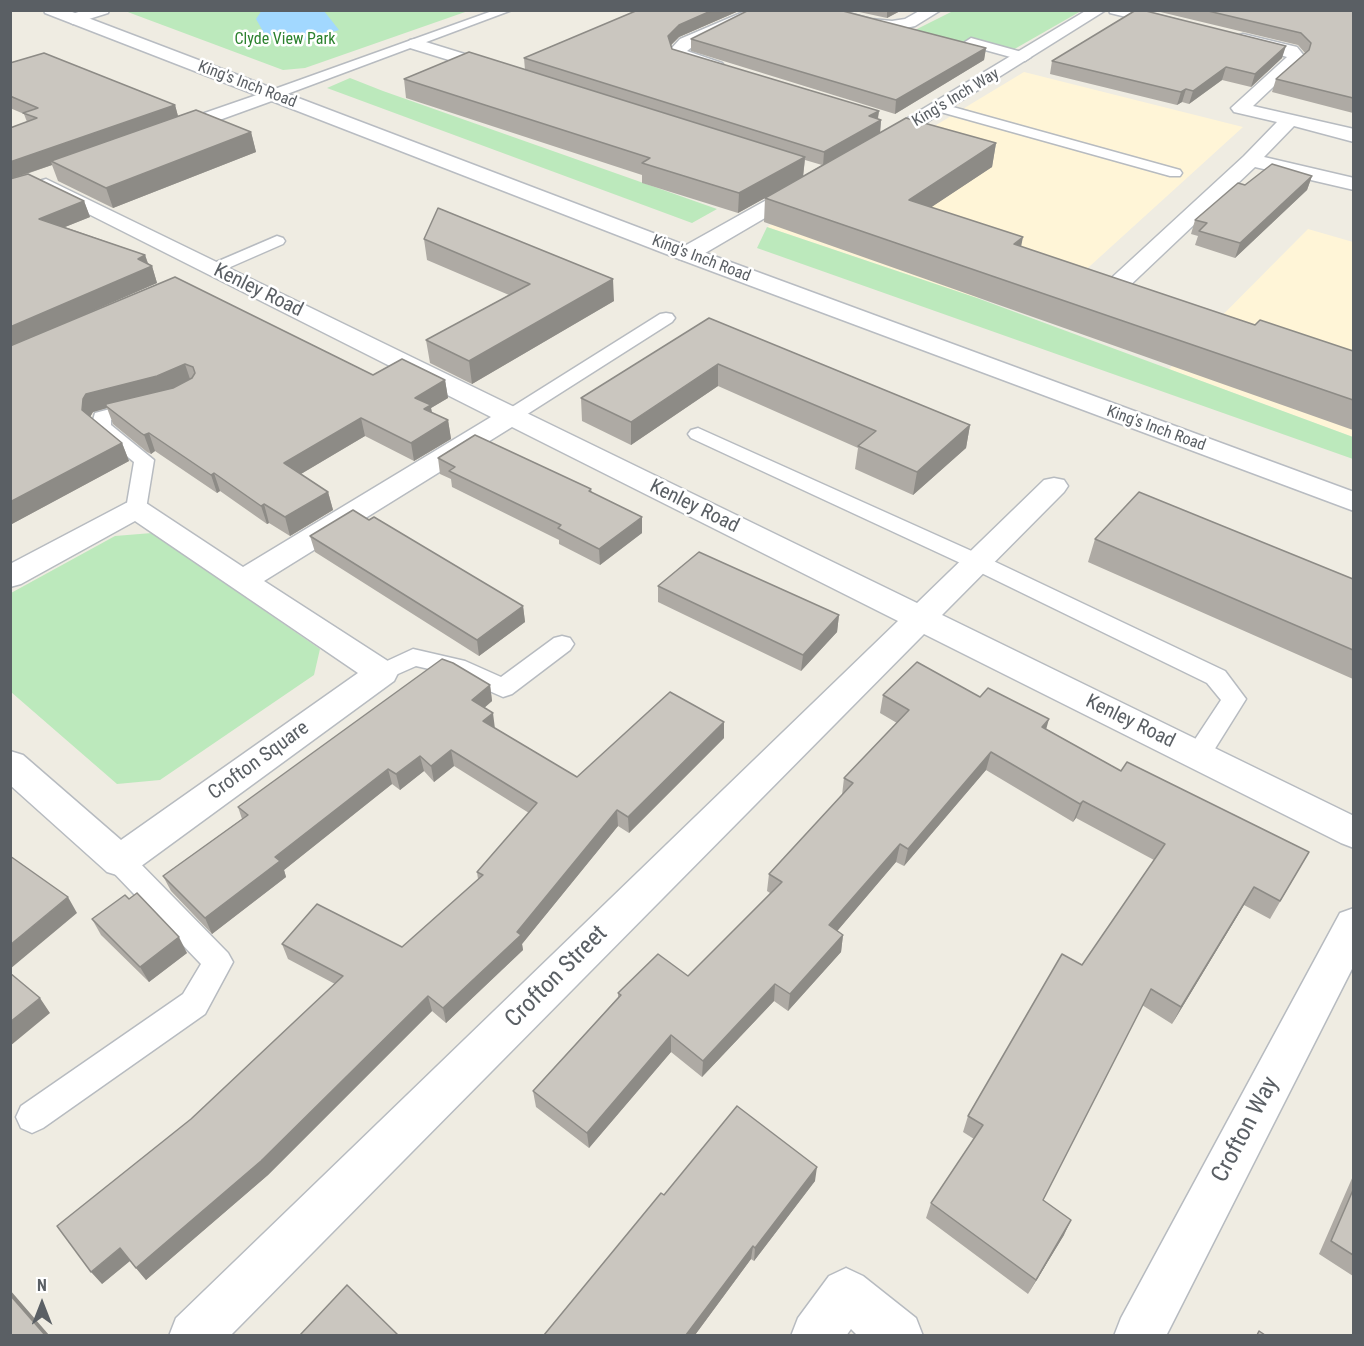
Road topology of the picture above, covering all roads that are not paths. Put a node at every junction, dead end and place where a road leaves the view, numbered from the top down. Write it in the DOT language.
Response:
graph roads {
  1 [pos="51,10"];
  2 [pos="102,10"];
  3 [pos="507,10"];
  4 [pos="762,10"];
  5 [pos="816,10"];
  6 [pos="934,10"];
  7 [pos="1099,10"];
  8 [pos="1116,10"];
  9 [pos="73,19"];
  10 [pos="1195,29"];
  11 [pos="1229,36"];
  12 [pos="971,42"];
  13 [pos="416,44"];
  14 [pos="1025,57"];
  15 [pos="730,72"];
  16 [pos="514,75"];
  17 [pos="274,94"];
  18 [pos="942,108"];
  19 [pos="888,119"];
  20 [pos="1290,119"];
  21 [pos="910,126"];
  22 [pos="1353,136"];
  23 [pos="154,137"];
  24 [pos="863,153"];
  25 [pos="1251,160"];
  26 [pos="1175,173"];
  27 [pos="39,178"];
  28 [pos="816,181"];
  29 [pos="1353,184"];
  30 [pos="277,241"];
  31 [pos="687,254"];
  32 [pos="203,274"];
  33 [pos="1115,287"];
  34 [pos="666,318"];
  35 [pos="160,402"];
  36 [pos="511,416"];
  37 [pos="698,434"];
  38 [pos="1054,486"];
  39 [pos="1353,502"];
  40 [pos="136,509"];
  41 [pos="977,562"];
  42 [pos="10,578"];
  43 [pos="242,580"];
  44 [pos="920,619"];
  45 [pos="562,644"];
  46 [pos="382,673"];
  47 [pos="1197,756"];
  48 [pos="10,764"];
  49 [pos="1353,833"];
  50 [pos="120,861"];
  51 [pos="1353,925"];
  52 [pos="32,1117"];
  53 [pos="194,1335"];
  54 [pos="816,1335"];
  55 [pos="898,1335"];
  56 [pos="1139,1335"];
  1 -- 9 [label="street, King's Inch Road"];
  2 -- 9 [label="street"];
  3 -- 13 [label="lane"];
  4 -- 15 [label="street"];
  5 -- 6 [label="street"];
  7 -- 14 [label="street, King's Inch Way"];
  8 -- 10 [label="street"];
  9 -- 17 [label="street, King's Inch Road"];
  11 -- 20 [label="street"];
  12 -- 14 [label="lane"];
  13 -- 16 [label="street"];
  13 -- 17 [label="lane"];
  14 -- 18 [label="street, King's Inch Way"];
  17 -- 23 [label="street"];
  17 -- 31 [label="street, King's Inch Road"];
  18 -- 21 [label="street, King's Inch Way"];
  18 -- 26 [label="lane"];
  19 -- 21 [label="street"];
  20 -- 22 [label="street"];
  20 -- 25 [label="street"];
  21 -- 24 [label="street, King's Inch Way"];
  25 -- 29 [label="street"];
  25 -- 33 [label="street"];
  27 -- 32 [label="street, Kenley Road"];
  28 -- 31 [label="street"];
  30 -- 32 [label="lane"];
  31 -- 39 [label="street, King's Inch Road"];
  32 -- 36 [label="street, Kenley Road"];
  34 -- 36 [label="lane"];
  35 -- 40 [label="lane"];
  36 -- 43 [label="street"];
  36 -- 44 [label="street, Kenley Road"];
  37 -- 41 [label="lane"];
  38 -- 41 [label="street, Crofton Street"];
  40 -- 42 [label="street"];
  40 -- 43 [label="street"];
  41 -- 44 [label="street, Crofton Street"];
  41 -- 47 [label="lane"];
  43 -- 46 [label="street"];
  44 -- 47 [label="street, Kenley Road"];
  44 -- 53 [label="street, Crofton Street"];
  45 -- 46 [label="lane"];
  46 -- 50 [label="street, Crofton Square"];
  47 -- 49 [label="street, Kenley Road"];
  48 -- 50 [label="street"];
  50 -- 52 [label="lane"];
  51 -- 56 [label="street, Crofton Way"];
  54 -- 55 [label="street"];
}
